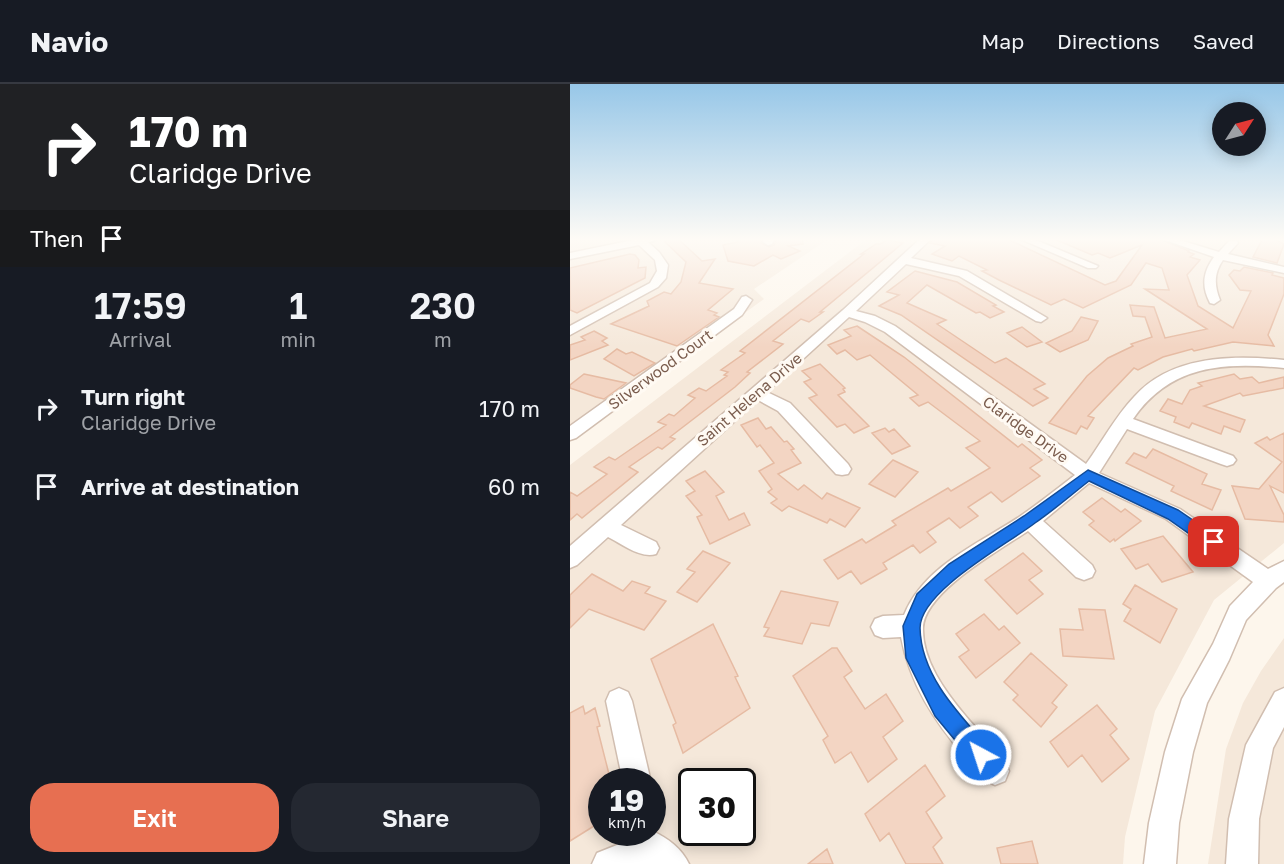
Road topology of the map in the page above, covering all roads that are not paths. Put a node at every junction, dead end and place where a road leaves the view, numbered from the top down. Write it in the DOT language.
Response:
graph roads {
  1 [pos="663,274"];
  2 [pos="889,274"];
  3 [pos="965,274"];
  4 [pos="1210,274"];
  5 [pos="746,300"];
  6 [pos="1214,300"];
  7 [pos="847,313"];
  8 [pos="1041,318"];
  9 [pos="570,332"];
  10 [pos="1284,364"];
  11 [pos="756,393"];
  12 [pos="1125,422"];
  13 [pos="570,434"];
  14 [pos="1227,460"];
  15 [pos="842,470"];
  16 [pos="1088,475"];
  17 [pos="1029,520"];
  18 [pos="606,527"];
  19 [pos="649,548"];
  20 [pos="570,559"];
  21 [pos="1084,571"];
  22 [pos="1276,576"];
  23 [pos="911,626"];
  24 [pos="883,627"];
  25 [pos="619,701"];
  26 [pos="1284,701"];
  27 [pos="634,768"];
  28 [pos="995,771"];
  29 [pos="658,847"];
  30 [pos="608,864"];
  31 [pos="1160,864"];
  32 [pos="1242,864"];
  1 -- 9 [label="street"];
  2 -- 7 [label="street, Saint Helena Drive"];
  3 -- 8 [label="street"];
  4 -- 6 [label="street"];
  5 -- 13 [label="street, Silverwood Court"];
  7 -- 11 [label="street, Saint Helena Drive"];
  7 -- 16 [label="street, Claridge Drive"];
  10 -- 12 [label="street"];
  11 -- 15 [label="street"];
  11 -- 18 [label="street, Saint Helena Drive"];
  12 -- 14 [label="street"];
  12 -- 16 [label="street"];
  16 -- 17 [label="street"];
  16 -- 22 [label="street, Claridge Drive"];
  17 -- 21 [label="street"];
  17 -- 23 [label="street"];
  18 -- 19 [label="street"];
  18 -- 20 [label="street, Saint Helena Drive"];
  22 -- 31 [label="street"];
  23 -- 24 [label="street"];
  23 -- 28 [label="street"];
  25 -- 27 [label="street"];
  26 -- 32 [label="street"];
  29 -- 30 [label="street"];
}
